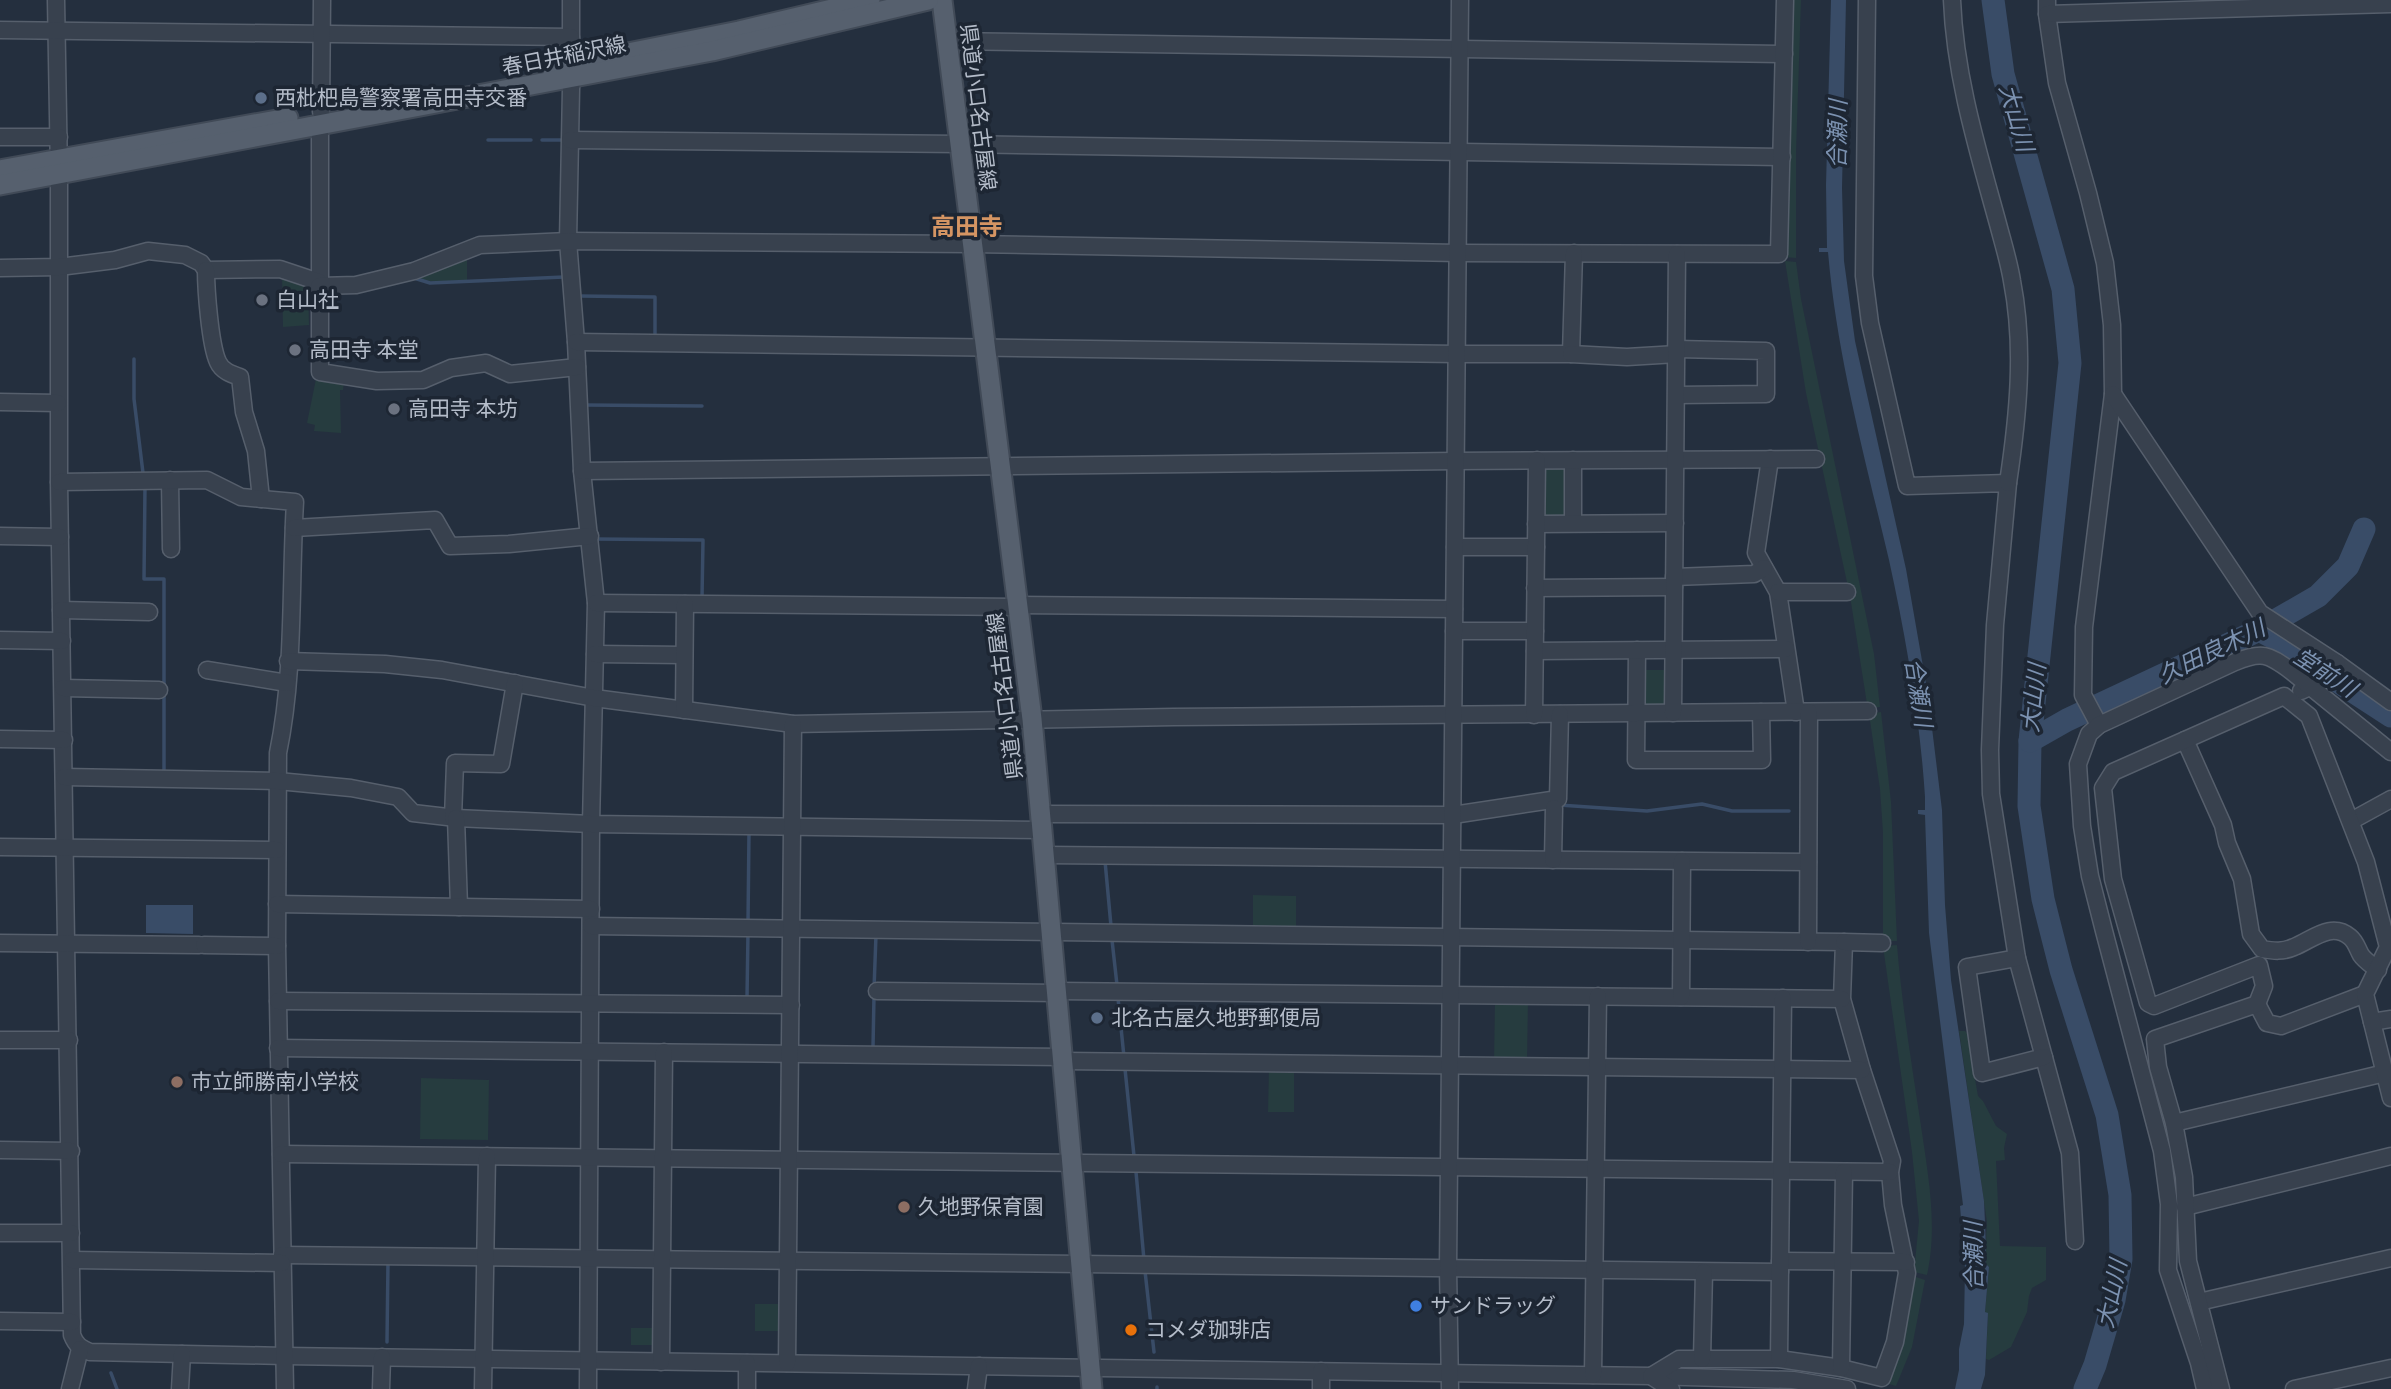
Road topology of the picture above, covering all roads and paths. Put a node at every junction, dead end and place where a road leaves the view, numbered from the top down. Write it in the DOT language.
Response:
graph roads {
  1 [pos="56,0"];
  2 [pos="322,0"];
  3 [pos="571,0"];
  4 [pos="870,0"];
  5 [pos="928,0"];
  6 [pos="942,0"];
  7 [pos="1460,0"];
  8 [pos="1785,0"];
  9 [pos="1867,0"];
  10 [pos="1952,0"];
  11 [pos="2228,4"];
  12 [pos="2391,4"];
  13 [pos="2047,7"];
  14 [pos="0,30"];
  15 [pos="56,30"];
  16 [pos="322,34"];
  17 [pos="571,37"];
  18 [pos="946,41"];
  19 [pos="1460,49"];
  20 [pos="1784,54"];
  21 [pos="573,71"];
  22 [pos="321,118"];
  23 [pos="0,136"];
  24 [pos="59,137"];
  25 [pos="570,140"];
  26 [pos="959,144"];
  27 [pos="1459,152"];
  28 [pos="1782,157"];
  29 [pos="59,166"];
  30 [pos="0,170"];
  31 [pos="0,185"];
  32 [pos="568,241"];
  33 [pos="971,244"];
  34 [pos="1459,253"];
  35 [pos="1574,253"];
  36 [pos="1677,254"];
  37 [pos="59,267"];
  38 [pos="0,268"];
  39 [pos="206,270"];
  40 [pos="318,284"];
  41 [pos="576,342"];
  42 [pos="985,346"];
  43 [pos="1677,352"];
  44 [pos="1457,354"];
  45 [pos="1571,354"];
  46 [pos="577,367"];
  47 [pos="2113,394"];
  48 [pos="1677,395"];
  49 [pos="0,402"];
  50 [pos="58,403"];
  51 [pos="1675,459"];
  52 [pos="1770,459"];
  53 [pos="1816,459"];
  54 [pos="1537,460"];
  55 [pos="1573,460"];
  56 [pos="1456,461"];
  57 [pos="1000,466"];
  58 [pos="582,471"];
  59 [pos="170,481"];
  60 [pos="59,482"];
  61 [pos="2008,483"];
  62 [pos="261,499"];
  63 [pos="1573,523"];
  64 [pos="1675,523"];
  65 [pos="1536,524"];
  66 [pos="294,528"];
  67 [pos="0,536"];
  68 [pos="590,536"];
  69 [pos="60,537"];
  70 [pos="1455,547"];
  71 [pos="1536,547"];
  72 [pos="171,549"];
  73 [pos="1764,568"];
  74 [pos="1674,582"];
  75 [pos="1535,588"];
  76 [pos="1778,592"];
  77 [pos="1847,592"];
  78 [pos="596,603"];
  79 [pos="685,604"];
  80 [pos="1017,606"];
  81 [pos="1454,609"];
  82 [pos="61,610"];
  83 [pos="149,612"];
  84 [pos="1454,631"];
  85 [pos="1535,631"];
  86 [pos="0,640"];
  87 [pos="62,641"];
  88 [pos="1786,649"];
  89 [pos="1637,650"];
  90 [pos="1674,650"];
  91 [pos="1535,651"];
  92 [pos="595,654"];
  93 [pos="684,655"];
  94 [pos="288,661"];
  95 [pos="2336,664"];
  96 [pos="207,670"];
  97 [pos="287,683"];
  98 [pos="515,683"];
  99 [pos="2316,685"];
  100 [pos="63,688"];
  101 [pos="159,690"];
  102 [pos="2284,696"];
  103 [pos="594,698"];
  104 [pos="2391,702"];
  105 [pos="684,710"];
  106 [pos="1868,711"];
  107 [pos="1762,712"];
  108 [pos="1802,712"];
  109 [pos="1673,713"];
  110 [pos="1560,714"];
  111 [pos="1637,714"];
  112 [pos="1453,715"];
  113 [pos="1534,715"];
  114 [pos="1032,719"];
  115 [pos="793,723"];
  116 [pos="2099,725"];
  117 [pos="0,739"];
  118 [pos="64,740"];
  119 [pos="2185,740"];
  120 [pos="2391,752"];
  121 [pos="64,777"];
  122 [pos="278,781"];
  123 [pos="2391,799"];
  124 [pos="1554,808"];
  125 [pos="1453,815"];
  126 [pos="455,818"];
  127 [pos="2351,821"];
  128 [pos="1043,822"];
  129 [pos="591,824"];
  130 [pos="792,827"];
  131 [pos="0,847"];
  132 [pos="66,848"];
  133 [pos="277,850"];
  134 [pos="1045,855"];
  135 [pos="1453,859"];
  136 [pos="1553,860"];
  137 [pos="1682,861"];
  138 [pos="1808,862"];
  139 [pos="277,904"];
  140 [pos="458,907"];
  141 [pos="591,909"];
  142 [pos="591,926"];
  143 [pos="792,928"];
  144 [pos="1053,931"];
  145 [pos="1452,937"];
  146 [pos="1681,940"];
  147 [pos="1808,942"];
  148 [pos="1844,942"];
  149 [pos="0,943"];
  150 [pos="1882,943"];
  151 [pos="67,944"];
  152 [pos="277,946"];
  153 [pos="2017,958"];
  154 [pos="2384,963"];
  155 [pos="877,991"];
  156 [pos="1058,992"];
  157 [pos="1451,994"];
  158 [pos="2365,994"];
  159 [pos="1598,996"];
  160 [pos="1681,997"];
  161 [pos="1783,998"];
  162 [pos="1842,999"];
  163 [pos="278,1001"];
  164 [pos="590,1003"];
  165 [pos="2257,1004"];
  166 [pos="791,1005"];
  167 [pos="2391,1019"];
  168 [pos="2372,1022"];
  169 [pos="0,1040"];
  170 [pos="69,1040"];
  171 [pos="278,1048"];
  172 [pos="590,1052"];
  173 [pos="664,1052"];
  174 [pos="790,1054"];
  175 [pos="2044,1056"];
  176 [pos="1063,1059"];
  177 [pos="1451,1065"];
  178 [pos="1598,1067"];
  179 [pos="1783,1069"];
  180 [pos="1862,1070"];
  181 [pos="2385,1073"];
  182 [pos="2391,1098"];
  183 [pos="2174,1123"];
  184 [pos="0,1150"];
  185 [pos="71,1151"];
  186 [pos="281,1154"];
  187 [pos="488,1156"];
  188 [pos="2391,1156"];
  189 [pos="590,1157"];
  190 [pos="664,1158"];
  191 [pos="789,1159"];
  192 [pos="1073,1162"];
  193 [pos="1449,1167"];
  194 [pos="1597,1168"];
  195 [pos="1780,1171"];
  196 [pos="1844,1172"];
  197 [pos="1890,1172"];
  198 [pos="2185,1207"];
  199 [pos="0,1233"];
  200 [pos="71,1233"];
  201 [pos="2075,1241"];
  202 [pos="485,1257"];
  203 [pos="589,1258"];
  204 [pos="2391,1258"];
  205 [pos="282,1259"];
  206 [pos="662,1259"];
  207 [pos="72,1260"];
  208 [pos="788,1260"];
  209 [pos="1842,1262"];
  210 [pos="1906,1262"];
  211 [pos="1081,1264"];
  212 [pos="1780,1267"];
  213 [pos="1448,1268"];
  214 [pos="1595,1269"];
  215 [pos="1704,1272"];
  216 [pos="2199,1302"];
  217 [pos="0,1321"];
  218 [pos="72,1322"];
  219 [pos="80,1349"];
  220 [pos="182,1354"];
  221 [pos="285,1356"];
  222 [pos="382,1357"];
  223 [pos="484,1359"];
  224 [pos="1702,1359"];
  225 [pos="1779,1359"];
  226 [pos="589,1360"];
  227 [pos="661,1362"];
  228 [pos="747,1363"];
  229 [pos="787,1363"];
  230 [pos="979,1366"];
  231 [pos="1091,1367"];
  232 [pos="1841,1368"];
  233 [pos="2391,1368"];
  234 [pos="1321,1371"];
  235 [pos="1593,1375"];
  236 [pos="1640,1380"];
  237 [pos="1449,1381"];
  238 [pos="70,1389"];
  239 [pos="180,1389"];
  240 [pos="285,1389"];
  241 [pos="381,1389"];
  242 [pos="483,1389"];
  243 [pos="588,1389"];
  244 [pos="747,1389"];
  245 [pos="976,1389"];
  246 [pos="1092,1389"];
  247 [pos="1321,1389"];
  248 [pos="1671,1389"];
  249 [pos="1847,1389"];
  250 [pos="2205,1389"];
  251 [pos="2221,1389"];
  252 [pos="2294,1389"];
  1 -- 15 [label="street"];
  2 -- 16 [label="street"];
  3 -- 17 [label="street"];
  4 -- 21 [label="main road, 春日井稲沢線"];
  5 -- 21 [label="main road, 春日井稲沢線"];
  6 -- 18 [label="main road, 県道小口名古屋線"];
  7 -- 19 [label="street"];
  8 -- 20 [label="street"];
  9 -- 61 [label="street"];
  10 -- 61 [label="street"];
  11 -- 12 [label="street"];
  11 -- 13 [label="street"];
  13 -- 47 [label="street"];
  14 -- 15 [label="street"];
  15 -- 16 [label="street"];
  15 -- 24 [label="street"];
  16 -- 17 [label="street"];
  16 -- 22 [label="street"];
  17 -- 21 [label="street"];
  18 -- 19 [label="street"];
  18 -- 26 [label="main road, 県道小口名古屋線"];
  19 -- 20 [label="street"];
  19 -- 27 [label="street"];
  20 -- 28 [label="street"];
  21 -- 22 [label="main road, 春日井稲沢線"];
  21 -- 25 [label="street"];
  22 -- 29 [label="main road, 春日井稲沢線"];
  22 -- 40 [label="street"];
  23 -- 24 [label="street"];
  24 -- 29 [label="street"];
  25 -- 26 [label="street"];
  25 -- 32 [label="street"];
  26 -- 27 [label="street"];
  26 -- 33 [label="main road, 県道小口名古屋線"];
  27 -- 28 [label="street"];
  27 -- 34 [label="street"];
  28 -- 36 [label="street"];
  29 -- 30 [label="main road, 春日井稲沢線"];
  29 -- 31 [label="main road, 春日井稲沢線"];
  29 -- 37 [label="street"];
  32 -- 33 [label="street"];
  32 -- 40 [label="street"];
  32 -- 41 [label="street"];
  33 -- 34 [label="street"];
  33 -- 42 [label="main road, 県道小口名古屋線"];
  34 -- 35 [label="street"];
  34 -- 44 [label="street"];
  35 -- 36 [label="street"];
  35 -- 45 [label="street"];
  36 -- 43 [label="street"];
  37 -- 38 [label="street"];
  37 -- 39 [label="street"];
  37 -- 50 [label="street"];
  39 -- 40 [label="street"];
  39 -- 62 [label="street"];
  40 -- 46 [label="street"];
  41 -- 42 [label="street"];
  41 -- 46 [label="street"];
  42 -- 44 [label="street"];
  42 -- 57 [label="main road, 県道小口名古屋線"];
  43 -- 45 [label="street"];
  43 -- 48 [label="street"];
  43 -- 48 [label="street"];
  44 -- 45 [label="street"];
  44 -- 56 [label="street"];
  46 -- 58 [label="street"];
  47 -- 95 [label="street"];
  47 -- 116 [label="street"];
  48 -- 51 [label="street"];
  49 -- 50 [label="street"];
  50 -- 60 [label="street"];
  51 -- 52 [label="street"];
  51 -- 55 [label="street"];
  51 -- 64 [label="street"];
  52 -- 53 [label="street"];
  52 -- 73 [label="street"];
  54 -- 55 [label="street"];
  54 -- 56 [label="street"];
  54 -- 65 [label="street"];
  55 -- 63 [label="street"];
  56 -- 57 [label="street"];
  56 -- 70 [label="street"];
  57 -- 58 [label="street"];
  57 -- 80 [label="main road, 県道小口名古屋線"];
  58 -- 68 [label="street"];
  59 -- 60 [label="street"];
  59 -- 62 [label="street"];
  59 -- 72 [label="street"];
  60 -- 69 [label="street"];
  61 -- 153 [label="street"];
  62 -- 66 [label="street"];
  63 -- 64 [label="street"];
  63 -- 65 [label="street"];
  64 -- 74 [label="street"];
  65 -- 71 [label="street"];
  66 -- 68 [label="street"];
  66 -- 94 [label="street"];
  67 -- 69 [label="street"];
  68 -- 78 [label="street"];
  69 -- 82 [label="street"];
  70 -- 71 [label="street"];
  70 -- 81 [label="street"];
  71 -- 75 [label="street"];
  73 -- 74 [label="street"];
  73 -- 76 [label="street"];
  74 -- 75 [label="street"];
  74 -- 90 [label="street"];
  75 -- 85 [label="street"];
  76 -- 77 [label="street"];
  76 -- 88 [label="street"];
  78 -- 79 [label="street"];
  78 -- 92 [label="street"];
  79 -- 80 [label="street"];
  79 -- 93 [label="street"];
  80 -- 81 [label="street"];
  80 -- 114 [label="main road, 県道小口名古屋線"];
  81 -- 84 [label="street"];
  82 -- 83 [label="street"];
  82 -- 87 [label="street"];
  84 -- 85 [label="street"];
  84 -- 112 [label="street"];
  85 -- 91 [label="street"];
  86 -- 87 [label="street"];
  87 -- 100 [label="street"];
  88 -- 90 [label="street"];
  88 -- 108 [label="street"];
  89 -- 90 [label="street"];
  89 -- 91 [label="street"];
  89 -- 111 [label="street"];
  90 -- 109 [label="street"];
  91 -- 113 [label="street"];
  92 -- 93 [label="street"];
  92 -- 103 [label="street"];
  93 -- 105 [label="street"];
  94 -- 97 [label="street"];
  94 -- 98 [label="street"];
  95 -- 99 [label="street"];
  95 -- 104 [label="street"];
  96 -- 97 [label="street"];
  97 -- 122 [label="street"];
  98 -- 103 [label="street"];
  98 -- 126 [label="street"];
  99 -- 102 [label="street"];
  99 -- 116 [label="street"];
  99 -- 120 [label="street"];
  100 -- 101 [label="street"];
  100 -- 118 [label="street"];
  102 -- 119 [label="street"];
  102 -- 127 [label="street"];
  103 -- 105 [label="street"];
  103 -- 129 [label="street"];
  105 -- 115 [label="street"];
  106 -- 108 [label="street"];
  107 -- 108 [label="street"];
  107 -- 109 [label="street"];
  107 -- 111 [label="street"];
  108 -- 138 [label="street"];
  109 -- 111 [label="street"];
  110 -- 111 [label="street"];
  110 -- 113 [label="street"];
  110 -- 125 [label="street"];
  112 -- 113 [label="street"];
  112 -- 114 [label="street"];
  112 -- 125 [label="street"];
  114 -- 115 [label="street"];
  114 -- 128 [label="main road, 県道小口名古屋線"];
  115 -- 130 [label="street"];
  116 -- 250 [label="street"];
  117 -- 118 [label="street"];
  118 -- 121 [label="street"];
  119 -- 154 [label="street"];
  119 -- 165 [label="street"];
  121 -- 122 [label="street"];
  121 -- 132 [label="street"];
  122 -- 126 [label="street"];
  122 -- 133 [label="street"];
  123 -- 127 [label="street"];
  124 -- 136 [label="street"];
  125 -- 128 [label="street"];
  125 -- 135 [label="street"];
  126 -- 129 [label="street"];
  126 -- 140 [label="street"];
  127 -- 154 [label="street"];
  128 -- 130 [label="street"];
  128 -- 134 [label="main road, 県道小口名古屋線"];
  129 -- 130 [label="street"];
  129 -- 141 [label="street"];
  130 -- 143 [label="street"];
  131 -- 132 [label="street"];
  132 -- 133 [label="street"];
  132 -- 151 [label="street"];
  133 -- 139 [label="street"];
  134 -- 135 [label="street"];
  134 -- 144 [label="main road, 県道小口名古屋線"];
  135 -- 136 [label="street"];
  135 -- 145 [label="street"];
  136 -- 137 [label="street"];
  137 -- 138 [label="street"];
  137 -- 146 [label="street"];
  138 -- 147 [label="street"];
  139 -- 140 [label="street"];
  139 -- 152 [label="street"];
  140 -- 141 [label="street"];
  141 -- 142 [label="street"];
  142 -- 143 [label="street"];
  142 -- 164 [label="street"];
  143 -- 144 [label="street"];
  143 -- 166 [label="street"];
  144 -- 145 [label="street"];
  144 -- 156 [label="main road, 県道小口名古屋線"];
  145 -- 146 [label="street"];
  145 -- 157 [label="street"];
  146 -- 147 [label="street"];
  146 -- 160 [label="street"];
  147 -- 148 [label="street"];
  148 -- 150 [label="street"];
  148 -- 162 [label="street"];
  149 -- 151 [label="street"];
  151 -- 152 [label="street"];
  151 -- 170 [label="street"];
  152 -- 163 [label="street"];
  153 -- 175 [label="street"];
  153 -- 175 [label="street"];
  154 -- 158 [label="street"];
  155 -- 156 [label="street"];
  156 -- 157 [label="street"];
  156 -- 176 [label="main road, 県道小口名古屋線"];
  157 -- 159 [label="street"];
  157 -- 177 [label="street"];
  158 -- 165 [label="street"];
  158 -- 168 [label="street"];
  159 -- 160 [label="street"];
  159 -- 178 [label="street"];
  160 -- 161 [label="street"];
  161 -- 162 [label="street"];
  161 -- 179 [label="street"];
  162 -- 180 [label="street"];
  163 -- 164 [label="street"];
  163 -- 171 [label="street"];
  164 -- 166 [label="street"];
  164 -- 172 [label="street"];
  165 -- 183 [label="street"];
  166 -- 174 [label="street"];
  167 -- 168 [label="street"];
  168 -- 181 [label="street"];
  169 -- 170 [label="street"];
  170 -- 185 [label="street"];
  171 -- 172 [label="street"];
  171 -- 186 [label="street"];
  172 -- 173 [label="street"];
  172 -- 189 [label="street"];
  173 -- 174 [label="street"];
  173 -- 190 [label="street"];
  174 -- 176 [label="street"];
  174 -- 191 [label="street"];
  175 -- 201 [label="street"];
  176 -- 177 [label="street"];
  176 -- 192 [label="main road, 県道小口名古屋線"];
  177 -- 178 [label="street"];
  177 -- 193 [label="street"];
  178 -- 179 [label="street"];
  178 -- 194 [label="street"];
  179 -- 180 [label="street"];
  179 -- 195 [label="street"];
  180 -- 197 [label="street"];
  181 -- 182 [label="street"];
  181 -- 183 [label="street"];
  183 -- 198 [label="street"];
  184 -- 185 [label="street"];
  185 -- 200 [label="street"];
  186 -- 187 [label="street"];
  186 -- 205 [label="street"];
  187 -- 189 [label="street"];
  187 -- 202 [label="street"];
  188 -- 198 [label="street"];
  189 -- 190 [label="street"];
  189 -- 203 [label="street"];
  190 -- 191 [label="street"];
  190 -- 206 [label="street"];
  191 -- 192 [label="street"];
  191 -- 208 [label="street"];
  192 -- 193 [label="street"];
  192 -- 211 [label="main road, 県道小口名古屋線"];
  193 -- 194 [label="street"];
  193 -- 213 [label="street"];
  194 -- 195 [label="street"];
  194 -- 214 [label="street"];
  195 -- 196 [label="street"];
  195 -- 212 [label="street"];
  196 -- 197 [label="street"];
  196 -- 209 [label="street"];
  197 -- 210 [label="street"];
  198 -- 216 [label="street"];
  199 -- 200 [label="street"];
  200 -- 207 [label="street"];
  202 -- 203 [label="street"];
  202 -- 205 [label="street"];
  202 -- 223 [label="street"];
  203 -- 206 [label="street"];
  203 -- 226 [label="street"];
  204 -- 216 [label="street"];
  205 -- 207 [label="street"];
  205 -- 221 [label="street"];
  206 -- 208 [label="street"];
  206 -- 227 [label="street"];
  207 -- 218 [label="street"];
  208 -- 211 [label="street"];
  208 -- 229 [label="street"];
  209 -- 210 [label="street"];
  209 -- 212 [label="street"];
  209 -- 232 [label="street"];
  210 -- 232 [label="street"];
  211 -- 213 [label="street"];
  211 -- 231 [label="main road, 県道小口名古屋線"];
  212 -- 215 [label="street"];
  212 -- 225 [label="street"];
  213 -- 214 [label="street"];
  213 -- 237 [label="street"];
  214 -- 215 [label="street"];
  214 -- 235 [label="street"];
  215 -- 224 [label="street"];
  216 -- 251 [label="street"];
  217 -- 218 [label="street"];
  218 -- 219 [label="street"];
  219 -- 220 [label="street"];
  219 -- 238 [label="street"];
  220 -- 221 [label="street"];
  220 -- 239 [label="street"];
  221 -- 222 [label="street"];
  221 -- 240 [label="street"];
  222 -- 223 [label="street"];
  222 -- 241 [label="street"];
  223 -- 226 [label="street"];
  223 -- 242 [label="street"];
  224 -- 225 [label="street"];
  224 -- 236 [label="street"];
  225 -- 232 [label="street"];
  226 -- 227 [label="street"];
  226 -- 243 [label="street"];
  227 -- 228 [label="street"];
  228 -- 229 [label="street"];
  228 -- 244 [label="street"];
  229 -- 230 [label="street"];
  230 -- 231 [label="street"];
  230 -- 245 [label="street"];
  231 -- 234 [label="street"];
  231 -- 246 [label="main road, 県道小口名古屋線"];
  233 -- 252 [label="street"];
  234 -- 237 [label="street"];
  234 -- 247 [label="street"];
  235 -- 236 [label="street"];
  235 -- 237 [label="street"];
  236 -- 248 [label="street"];
  236 -- 249 [label="street"];
}
